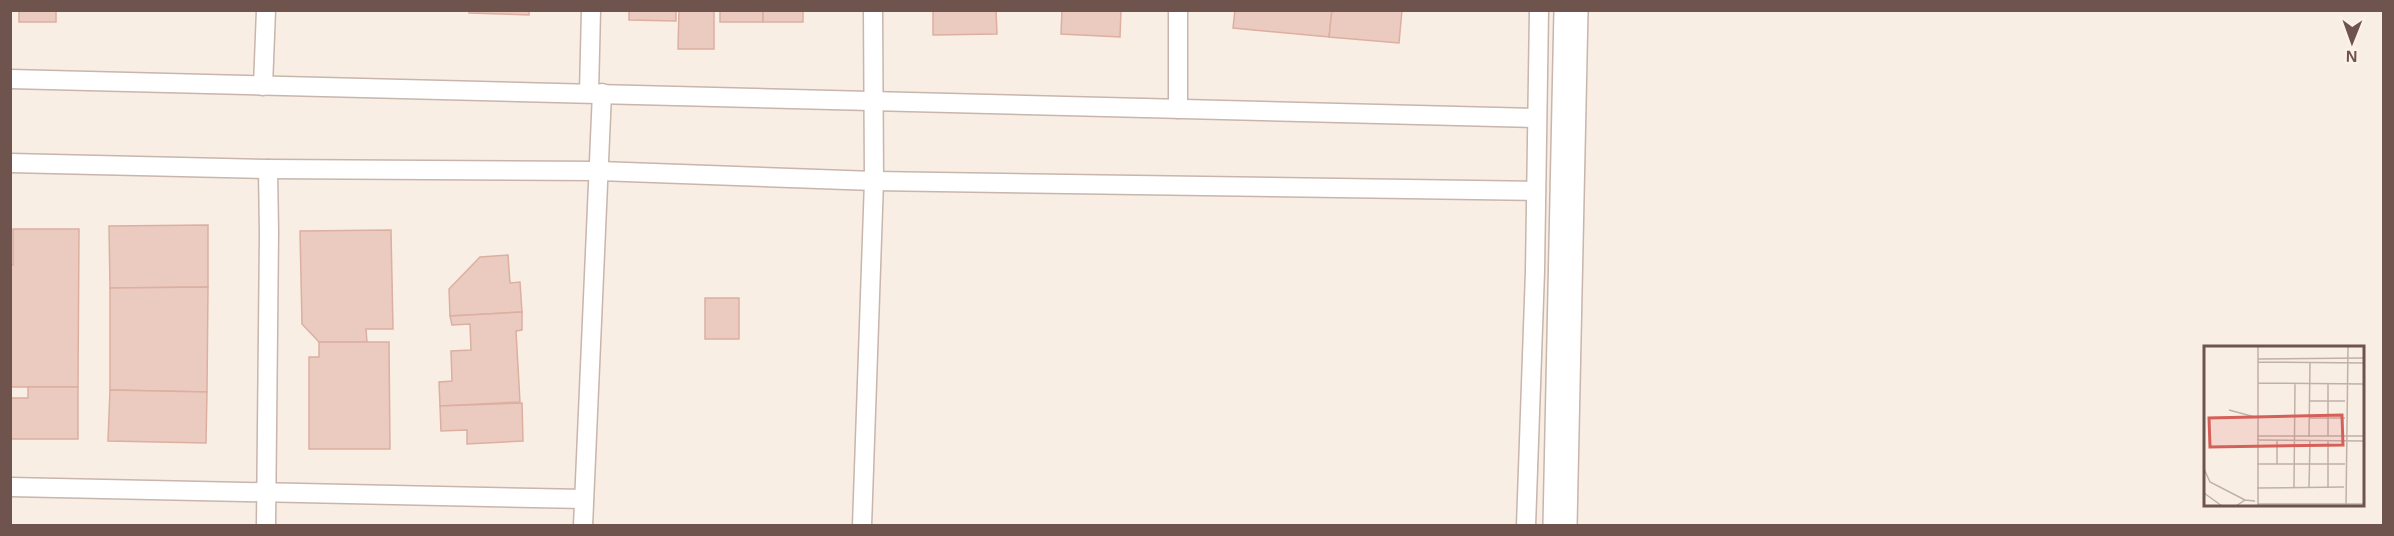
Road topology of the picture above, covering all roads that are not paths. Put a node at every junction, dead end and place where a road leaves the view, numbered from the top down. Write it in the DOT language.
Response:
graph roads {
  1 [pos="266,10"];
  2 [pos="591,10"];
  3 [pos="873,10"];
  4 [pos="1178,10"];
  5 [pos="1539,10"];
  6 [pos="1571,10"];
  7 [pos="10,79"];
  8 [pos="263,86"];
  9 [pos="595,93"];
  10 [pos="873,102"];
  11 [pos="1178,108"];
  12 [pos="1538,118"];
  13 [pos="10,163"];
  14 [pos="268,169"];
  15 [pos="599,171"];
  16 [pos="874,180"];
  17 [pos="1536,191"];
  18 [pos="10,487"];
  19 [pos="266,493"];
  20 [pos="584,499"];
  21 [pos="266,525"];
  22 [pos="583,525"];
  23 [pos="862,525"];
  24 [pos="1526,525"];
  25 [pos="1560,525"];
  1 -- 8 [label="lane"];
  2 -- 9 [label="lane"];
  3 -- 10 [label="lane"];
  4 -- 11 [label="lane"];
  5 -- 12 [label="lane"];
  6 -- 25 [label="street"];
  7 -- 8 [label="lane"];
  8 -- 9 [label="lane"];
  9 -- 10 [label="lane"];
  9 -- 15 [label="lane"];
  10 -- 11 [label="lane"];
  10 -- 16 [label="lane"];
  11 -- 12 [label="lane"];
  12 -- 17 [label="lane"];
  13 -- 14 [label="lane"];
  14 -- 15 [label="lane"];
  14 -- 19 [label="lane"];
  15 -- 16 [label="lane"];
  15 -- 20 [label="lane"];
  16 -- 17 [label="lane"];
  16 -- 23 [label="lane"];
  17 -- 24 [label="lane"];
  18 -- 19 [label="lane"];
  19 -- 20 [label="lane"];
  19 -- 21 [label="lane"];
  20 -- 22 [label="lane"];
}
